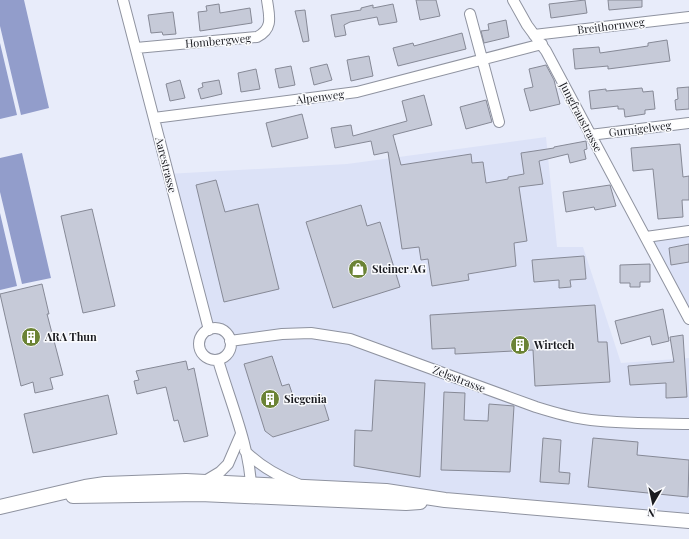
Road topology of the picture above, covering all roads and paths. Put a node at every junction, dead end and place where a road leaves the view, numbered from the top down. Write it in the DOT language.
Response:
graph roads {
  1 [pos="123,0"];
  2 [pos="267,0"];
  3 [pos="513,0"];
  4 [pos="470,14"];
  5 [pos="689,17"];
  6 [pos="534,35"];
  7 [pos="542,44"];
  8 [pos="136,48"];
  9 [pos="482,60"];
  10 [pos="154,118"];
  11 [pos="499,122"];
  12 [pos="689,123"];
  13 [pos="590,135"];
  14 [pos="689,231"];
  15 [pos="646,237"];
  16 [pos="689,319"];
  17 [pos="209,330"];
  18 [pos="230,341"];
  19 [pos="218,360"];
  20 [pos="689,424"];
  21 [pos="240,434"];
  22 [pos="245,451"];
  23 [pos="205,482"];
  24 [pos="304,486"];
  25 [pos="251,489"];
  26 [pos="51,496"];
  27 [pos="445,500"];
  28 [pos="0,507"];
  29 [pos="689,521"];
  1 -- 8 [label="street, Aarestrasse"];
  2 -- 8 [label="street, Hombergweg"];
  3 -- 6 [label="street, Jungfraustrasse"];
  4 -- 9 [label="street"];
  5 -- 6 [label="street, Breithornweg"];
  6 -- 7 [label="street, Jungfraustrasse"];
  7 -- 9 [label="street, Alpenweg"];
  7 -- 13 [label="street, Jungfraustrasse"];
  8 -- 10 [label="street, Aarestrasse"];
  9 -- 10 [label="street, Alpenweg"];
  9 -- 11 [label="street"];
  10 -- 17 [label="street, Aarestrasse"];
  12 -- 13 [label="street, Gurnigelweg"];
  13 -- 15 [label="street, Jungfraustrasse"];
  14 -- 15 [label="street"];
  15 -- 16 [label="street, Jungfraustrasse"];
  17 -- 18 [label="street"];
  17 -- 19 [label="street"];
  18 -- 19 [label="street"];
  18 -- 20 [label="street, Zelgstrasse"];
  19 -- 21 [label="street"];
  21 -- 22 [label="street"];
  21 -- 23 [label="street"];
  22 -- 24 [label="street"];
  22 -- 25 [label="street"];
  23 -- 25 [label="main road"];
  23 -- 26 [label="main road"];
  24 -- 25 [label="main road"];
  24 -- 27 [label="main road"];
  25 -- 26 [label="main road"];
  25 -- 27 [label="main road"];
  26 -- 28 [label="main road"];
  27 -- 29 [label="main road"];
}
